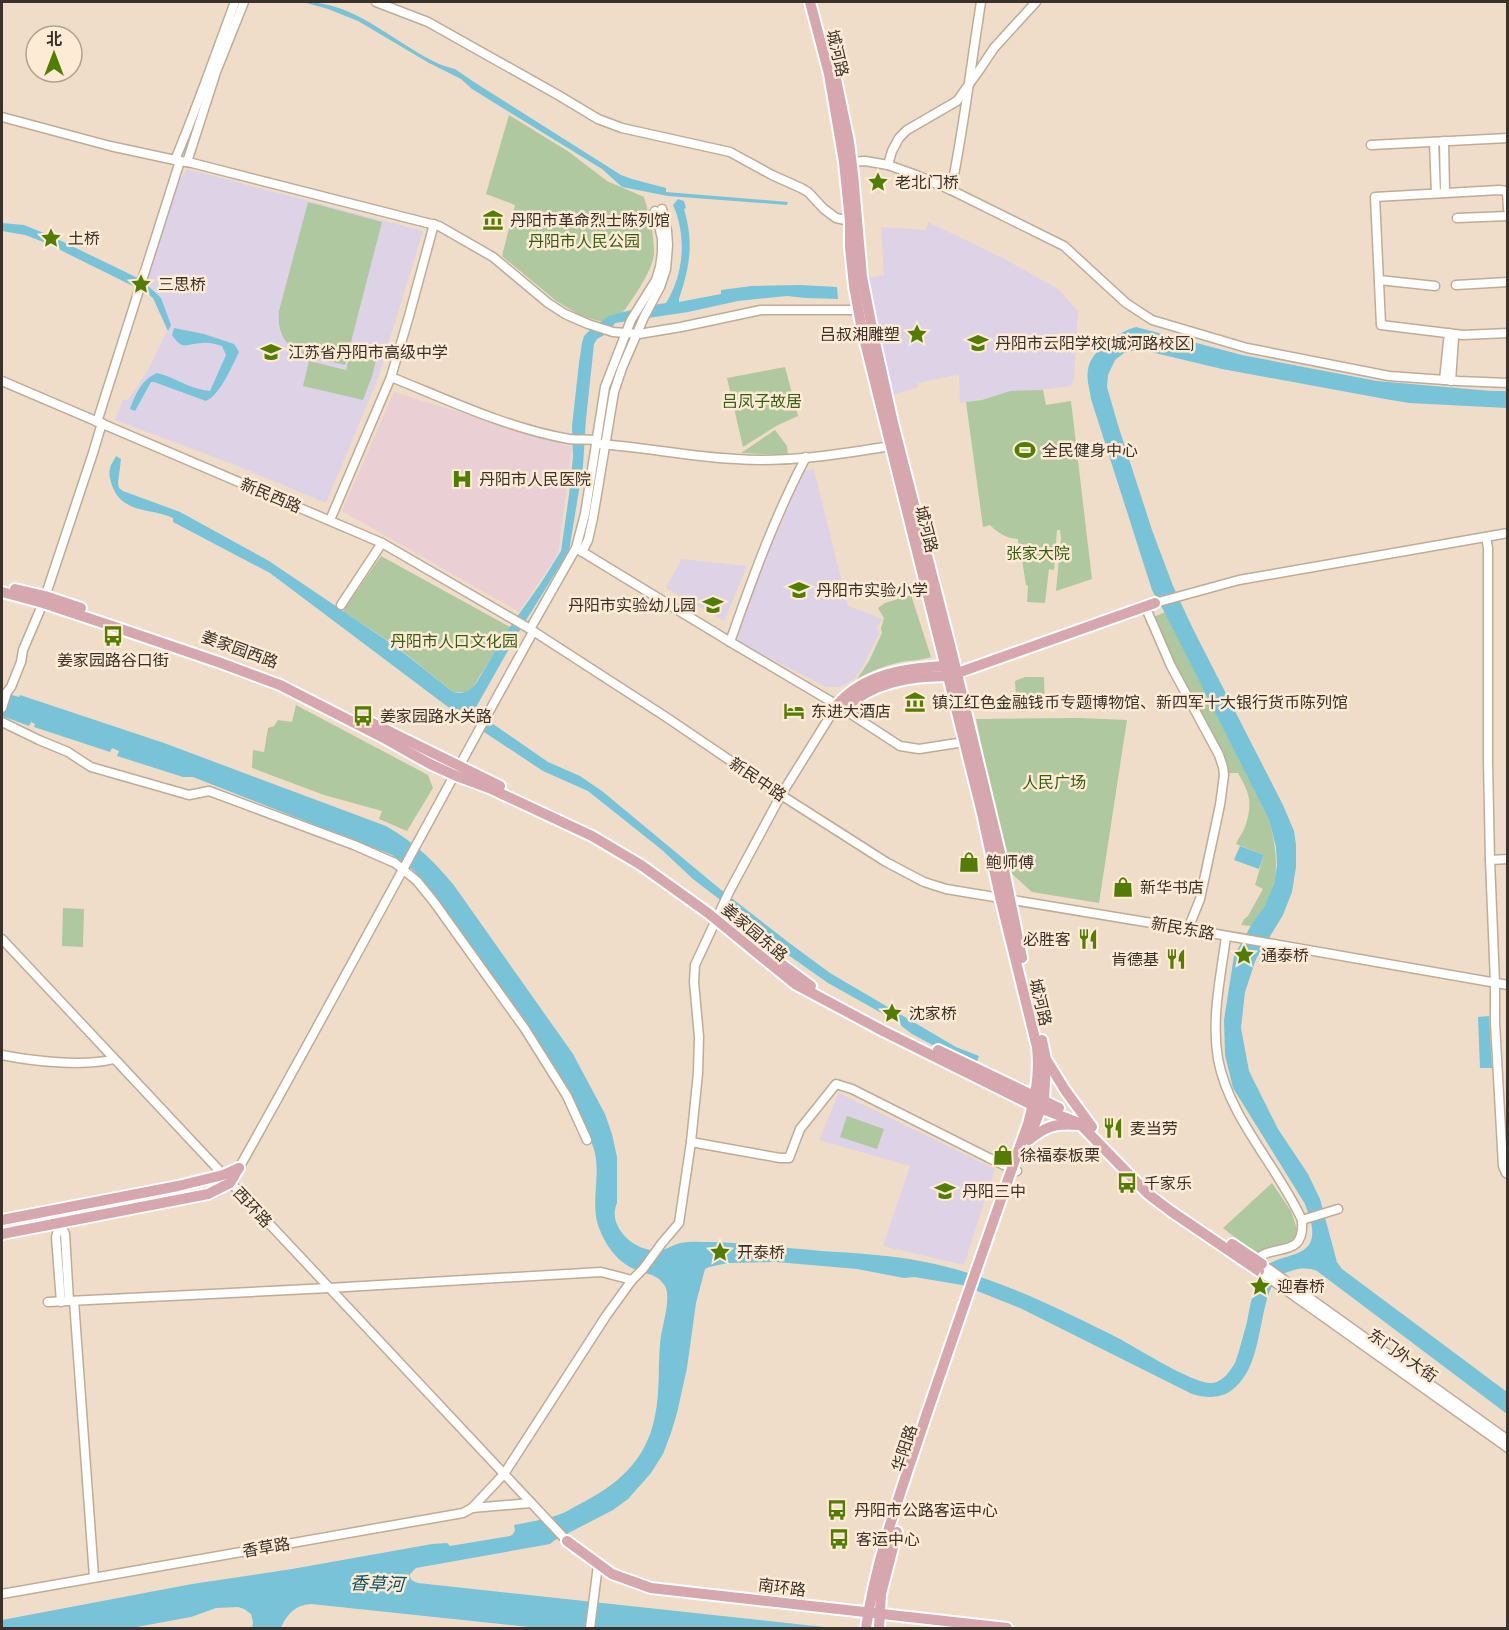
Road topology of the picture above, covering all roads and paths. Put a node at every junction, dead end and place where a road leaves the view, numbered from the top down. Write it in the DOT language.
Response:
graph roads {
  1 [pos="235,2"];
  2 [pos="244,2"];
  3 [pos="376,2"];
  4 [pos="810,2"];
  5 [pos="816,2"];
  6 [pos="981,2"];
  7 [pos="1036,2"];
  8 [pos="968,86"];
  9 [pos="2,117"];
  10 [pos="1508,138"];
  11 [pos="1444,141"];
  12 [pos="1434,142"];
  13 [pos="1371,145"];
  14 [pos="181,161"];
  15 [pos="848,162"];
  16 [pos="888,165"];
  17 [pos="951,190"];
  18 [pos="1507,191"];
  19 [pos="1441,193"];
  20 [pos="1508,209"];
  21 [pos="1508,216"];
  22 [pos="1457,218"];
  23 [pos="850,221"];
  24 [pos="434,224"];
  25 [pos="1379,280"];
  26 [pos="1508,282"];
  27 [pos="1456,285"];
  28 [pos="1435,286"];
  29 [pos="858,309"];
  30 [pos="625,333"];
  31 [pos="1451,333"];
  32 [pos="1508,333"];
  33 [pos="637,334"];
  34 [pos="391,377"];
  35 [pos="1448,380"];
  36 [pos="2,381"];
  37 [pos="1508,383"];
  38 [pos="99,422"];
  39 [pos="596,442"];
  40 [pos="891,446"];
  41 [pos="806,458"];
  42 [pos="330,520"];
  43 [pos="1508,533"];
  44 [pos="1486,537"];
  45 [pos="382,543"];
  46 [pos="579,550"];
  47 [pos="2,585"];
  48 [pos="2,592"];
  49 [pos="44,599"];
  50 [pos="1150,604"];
  51 [pos="341,605"];
  52 [pos="530,630"];
  53 [pos="730,642"];
  54 [pos="950,671"];
  55 [pos="840,707"];
  56 [pos="2,708"];
  57 [pos="2,722"];
  58 [pos="964,742"];
  59 [pos="456,771"];
  60 [pos="781,795"];
  61 [pos="1508,859"];
  62 [pos="1490,860"];
  63 [pos="405,868"];
  64 [pos="1005,899"];
  65 [pos="719,914"];
  66 [pos="1188,929"];
  67 [pos="1230,936"];
  68 [pos="2,939"];
  69 [pos="1495,982"];
  70 [pos="1508,985"];
  71 [pos="2,1055"];
  72 [pos="114,1059"];
  73 [pos="1046,1059"];
  74 [pos="1038,1102"];
  75 [pos="1084,1124"];
  76 [pos="587,1140"];
  77 [pos="1029,1140"];
  78 [pos="691,1142"];
  79 [pos="239,1168"];
  80 [pos="1015,1170"];
  81 [pos="1507,1177"];
  82 [pos="226,1179"];
  83 [pos="58,1209"];
  84 [pos="1338,1209"];
  85 [pos="2,1220"];
  86 [pos="1303,1220"];
  87 [pos="60,1223"];
  88 [pos="2,1234"];
  89 [pos="1257,1265"];
  90 [pos="632,1280"];
  91 [pos="1283,1284"];
  92 [pos="329,1288"];
  93 [pos="969,1296"];
  94 [pos="68,1301"];
  95 [pos="48,1302"];
  96 [pos="1508,1440"];
  97 [pos="1508,1448"];
  98 [pos="504,1474"];
  99 [pos="531,1503"];
  100 [pos="472,1508"];
  101 [pos="567,1541"];
  102 [pos="598,1564"];
  103 [pos="94,1577"];
  104 [pos="2,1594"];
  105 [pos="869,1613"];
  106 [pos="881,1614"];
  107 [pos="866,1628"];
  108 [pos="590,1629"];
  109 [pos="879,1629"];
  110 [pos="1007,1629"];
  1 -- 14 [label="street"];
  2 -- 14 [label="street"];
  3 -- 23 [label="street"];
  4 -- 15 [label="main road, 城河路"];
  5 -- 15 [label="main road, 城河路"];
  6 -- 8 [label="street"];
  7 -- 8 [label="street"];
  8 -- 16 [label="street"];
  8 -- 17 [label="street"];
  9 -- 14 [label="street"];
  10 -- 11 [label="street"];
  11 -- 12 [label="street"];
  11 -- 19 [label="street"];
  12 -- 13 [label="street"];
  12 -- 19 [label="street"];
  14 -- 24 [label="street"];
  14 -- 38 [label="street"];
  15 -- 16 [label="street"];
  15 -- 23 [label="main road, 城河路"];
  15 -- 54 [label="main road, 城河路"];
  16 -- 17 [label="street"];
  17 -- 35 [label="street"];
  18 -- 19 [label="street"];
  18 -- 20 [label="street"];
  19 -- 25 [label="street"];
  21 -- 22 [label="street"];
  23 -- 29 [label="main road, 城河路"];
  24 -- 30 [label="street"];
  24 -- 34 [label="street"];
  25 -- 28 [label="street"];
  25 -- 31 [label="street"];
  26 -- 27 [label="street"];
  29 -- 33 [label="street"];
  29 -- 40 [label="main road, 城河路"];
  30 -- 33 [label="street"];
  30 -- 33 [label="street"];
  30 -- 39 [label="street"];
  31 -- 32 [label="street"];
  31 -- 35 [label="street"];
  33 -- 39 [label="street"];
  34 -- 39 [label="street"];
  34 -- 42 [label="street"];
  35 -- 37 [label="street"];
  36 -- 38 [label="street, 新民西路"];
  38 -- 42 [label="street, 新民西路"];
  38 -- 49 [label="street"];
  39 -- 41 [label="street"];
  39 -- 46 [label="street"];
  40 -- 41 [label="street"];
  40 -- 54 [label="main road, 城河路"];
  41 -- 53 [label="street"];
  42 -- 45 [label="street, 新民西路"];
  43 -- 44 [label="street"];
  44 -- 50 [label="street"];
  44 -- 62 [label="street"];
  45 -- 51 [label="street"];
  45 -- 52 [label="street, 新民西路"];
  46 -- 52 [label="street"];
  46 -- 53 [label="street"];
  47 -- 49 [label="main road, 姜家园西路"];
  48 -- 49 [label="main road, 姜家园西路"];
  49 -- 56 [label="street"];
  49 -- 59 [label="main road, 姜家园西路"];
  50 -- 54 [label="main road"];
  50 -- 66 [label="street"];
  52 -- 59 [label="street"];
  52 -- 60 [label="street, 新民中路"];
  53 -- 55 [label="street"];
  54 -- 55 [label="main road"];
  54 -- 58 [label="main road, 城河路"];
  54 -- 64 [label="main road, 城河路"];
  55 -- 58 [label="street"];
  55 -- 60 [label="street"];
  57 -- 63 [label="street"];
  58 -- 64 [label="main road, 城河路"];
  59 -- 63 [label="street"];
  59 -- 65 [label="main road, 姜家园东路"];
  60 -- 64 [label="street, 新民中路"];
  60 -- 65 [label="street"];
  61 -- 62 [label="street"];
  62 -- 69 [label="street"];
  63 -- 76 [label="street"];
  63 -- 79 [label="street"];
  64 -- 66 [label="street, 新民东路"];
  64 -- 73 [label="main road, 城河路"];
  64 -- 74 [label="main road, 城河路"];
  65 -- 74 [label="main road, 姜家园东路"];
  65 -- 78 [label="street"];
  66 -- 67 [label="street, 新民东路"];
  67 -- 69 [label="street, 新民东路"];
  67 -- 86 [label="street"];
  68 -- 72 [label="street, 西环路"];
  69 -- 70 [label="street, 新民东路"];
  69 -- 81 [label="street"];
  71 -- 72 [label="street"];
  72 -- 82 [label="street, 西环路"];
  73 -- 74 [label="main road, 城河路"];
  73 -- 75 [label="main road, 城河路"];
  74 -- 75 [label="main road"];
  74 -- 77 [label="main road"];
  74 -- 80 [label="main road"];
  75 -- 77 [label="main road"];
  75 -- 89 [label="main road"];
  77 -- 80 [label="main road"];
  78 -- 80 [label="street"];
  78 -- 90 [label="street"];
  79 -- 82 [label="main road"];
  80 -- 93 [label="main road"];
  82 -- 83 [label="main road"];
  82 -- 87 [label="main road"];
  82 -- 92 [label="street, 西环路"];
  83 -- 85 [label="main road"];
  83 -- 87 [label="street"];
  84 -- 86 [label="street"];
  86 -- 89 [label="street"];
  87 -- 88 [label="main road"];
  87 -- 94 [label="street"];
  89 -- 91 [label="street"];
  90 -- 92 [label="street"];
  90 -- 98 [label="street"];
  91 -- 96 [label="street, 东门外大街"];
  91 -- 97 [label="street, 东门外大街"];
  92 -- 94 [label="street"];
  92 -- 98 [label="street, 西环路"];
  93 -- 105 [label="main road"];
  93 -- 106 [label="main road, 华阳路"];
  94 -- 95 [label="street"];
  94 -- 103 [label="street"];
  98 -- 99 [label="street"];
  98 -- 100 [label="street"];
  99 -- 100 [label="street, 香草路"];
  99 -- 101 [label="street"];
  100 -- 103 [label="street, 香草路"];
  101 -- 102 [label="main road, 南环路"];
  102 -- 105 [label="main road, 南环路"];
  102 -- 108 [label="street"];
  103 -- 104 [label="street, 香草路"];
  105 -- 106 [label="main road, 南环路"];
  105 -- 107 [label="main road"];
  106 -- 109 [label="main road, 华阳路"];
  106 -- 110 [label="main road, 南环路"];
}
